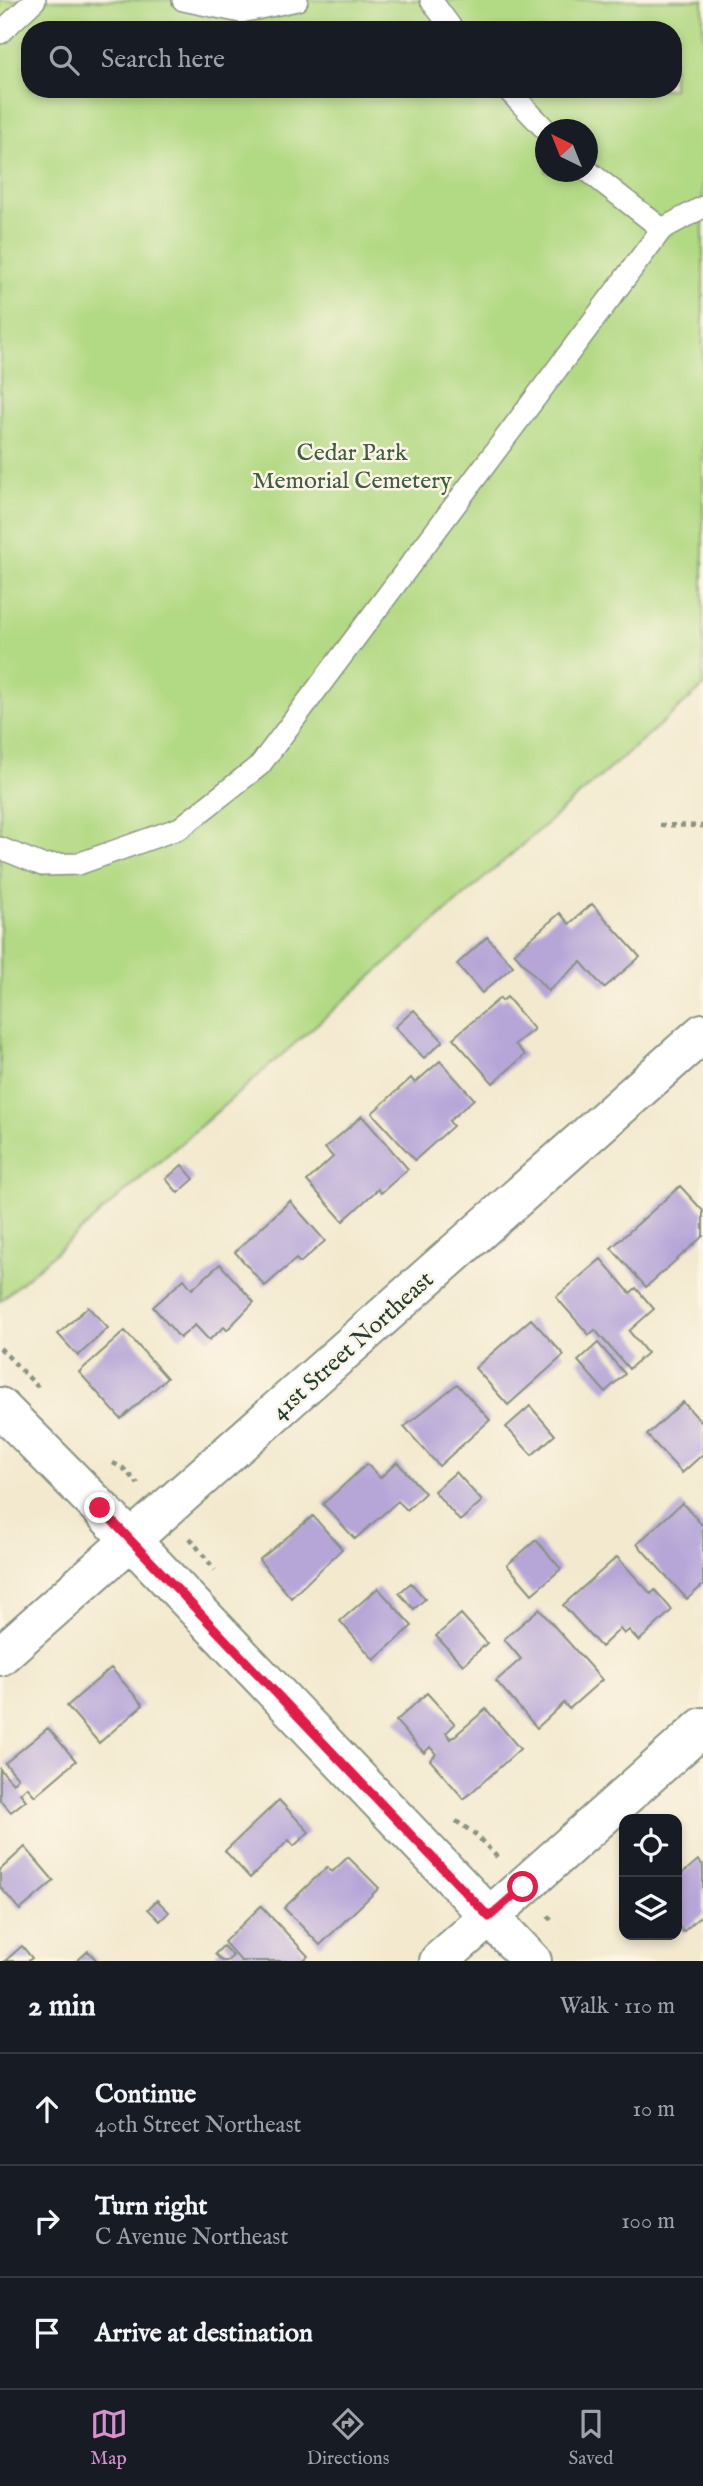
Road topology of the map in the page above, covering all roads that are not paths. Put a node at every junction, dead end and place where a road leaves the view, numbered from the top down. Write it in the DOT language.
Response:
graph roads {
  1 [pos="35,0"];
  2 [pos="183,0"];
  3 [pos="296,0"];
  4 [pos="431,0"];
  5 [pos="446,21"];
  6 [pos="0,33"];
  7 [pos="516,98"];
  8 [pos="536,119"];
  9 [pos="598,180"];
  10 [pos="703,207"];
  11 [pos="662,229"];
  12 [pos="0,848"];
  13 [pos="703,1033"];
  14 [pos="0,1407"];
  15 [pos="131,1540"];
  16 [pos="0,1656"];
  17 [pos="703,1727"];
  18 [pos="489,1917"];
  19 [pos="439,1961"];
  20 [pos="532,1961"];
  1 -- 6 [label="lane"];
  2 -- 3 [label="lane"];
  4 -- 5 [label="lane"];
  7 -- 8 [label="lane"];
  9 -- 11 [label="lane"];
  10 -- 11 [label="lane"];
  11 -- 12 [label="lane"];
  13 -- 15 [label="street, 41st Street Northeast"];
  14 -- 15 [label="street"];
  15 -- 16 [label="street, 41st Street Northeast"];
  15 -- 18 [label="street"];
  17 -- 18 [label="street"];
  18 -- 19 [label="street"];
  18 -- 20 [label="street"];
}
